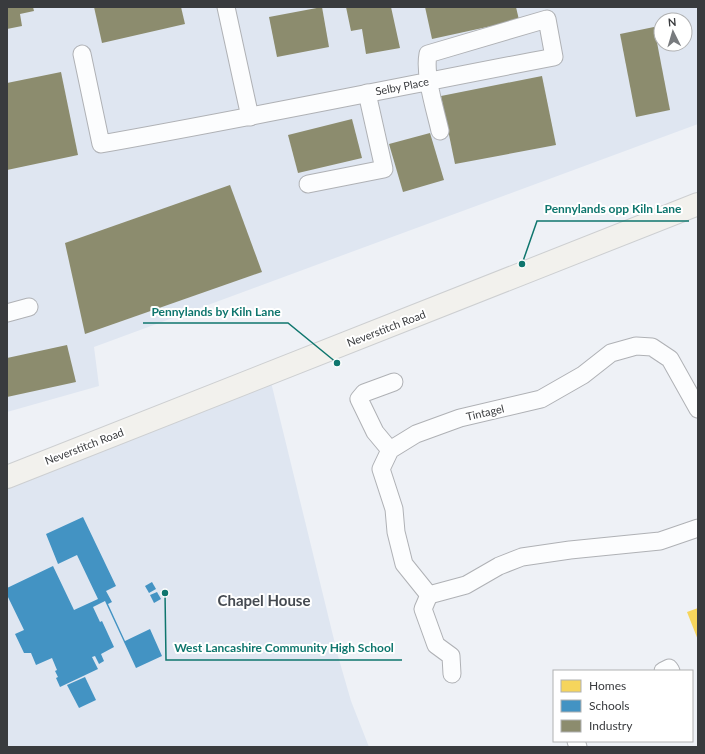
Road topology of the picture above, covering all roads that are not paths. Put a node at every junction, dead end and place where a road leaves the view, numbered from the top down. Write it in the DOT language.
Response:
graph roads {
  1 [pos="226,7"];
  2 [pos="546,13"];
  3 [pos="82,54"];
  4 [pos="430,81"];
  5 [pos="367,93"];
  6 [pos="250,117"];
  7 [pos="440,131"];
  8 [pos="308,184"];
  9 [pos="698,204"];
  10 [pos="29,307"];
  11 [pos="7,313"];
  12 [pos="394,382"];
  13 [pos="698,409"];
  14 [pos="390,450"];
  15 [pos="28,467"];
  16 [pos="7,471"];
  17 [pos="7,477"];
  18 [pos="698,528"];
  19 [pos="429,594"];
  20 [pos="452,674"];
  1 -- 6 [label="street"];
  2 -- 4 [label="street"];
  2 -- 4 [label="street, Selby Place"];
  3 -- 6 [label="street, Selby Place"];
  4 -- 5 [label="street, Selby Place"];
  4 -- 7 [label="street"];
  5 -- 6 [label="street, Selby Place"];
  5 -- 8 [label="street"];
  9 -- 15 [label="main road, Neverstitch Road"];
  10 -- 11 [label="street"];
  12 -- 14 [label="street"];
  13 -- 14 [label="street, Tintagel"];
  14 -- 19 [label="street"];
  15 -- 16 [label="main road, Neverstitch Road"];
  15 -- 17 [label="main road, Neverstitch Road"];
  18 -- 19 [label="street"];
  19 -- 20 [label="street"];
}
